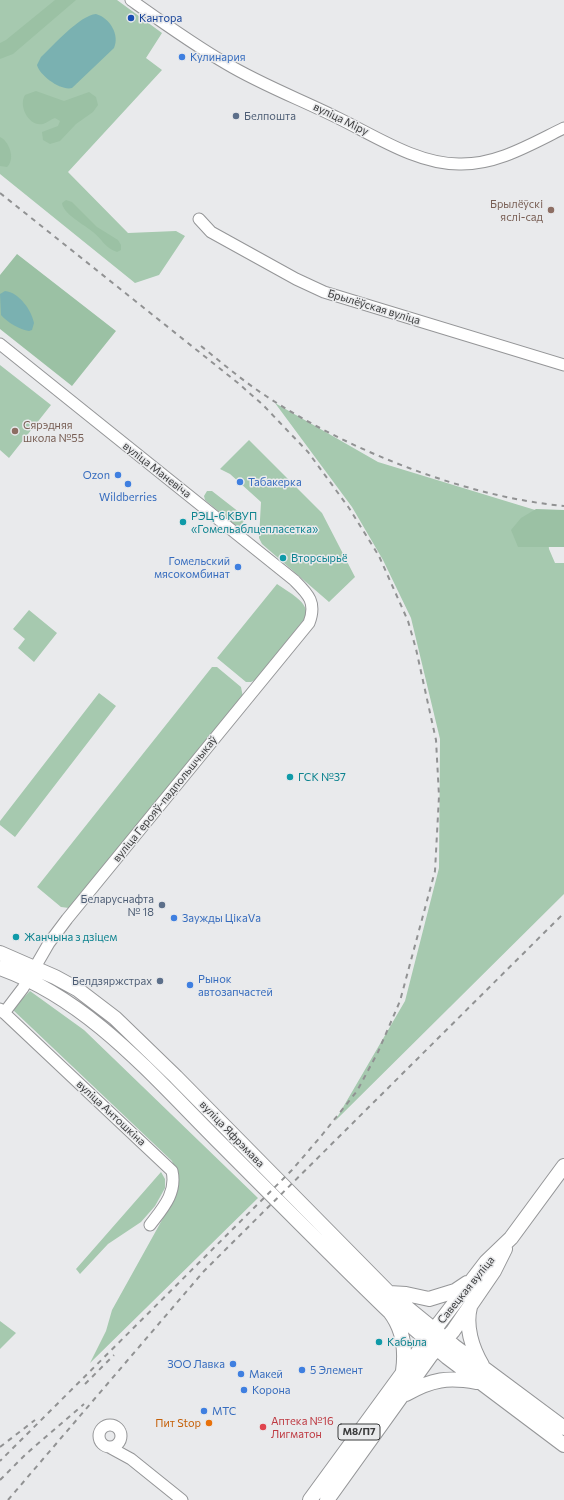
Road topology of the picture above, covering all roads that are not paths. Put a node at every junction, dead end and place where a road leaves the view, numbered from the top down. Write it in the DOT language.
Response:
graph roads {
  1 [pos="133,0"];
  2 [pos="564,128"];
  3 [pos="199,219"];
  4 [pos="0,344"];
  5 [pos="564,365"];
  6 [pos="309,623"];
  7 [pos="0,953"];
  8 [pos="0,968"];
  9 [pos="31,974"];
  10 [pos="2,1011"];
  11 [pos="564,1166"];
  12 [pos="150,1225"];
  13 [pos="313,1227"];
  14 [pos="511,1238"];
  15 [pos="476,1275"];
  16 [pos="389,1293"];
  17 [pos="470,1306"];
  18 [pos="390,1312"];
  19 [pos="436,1339"];
  20 [pos="483,1367"];
  21 [pos="404,1371"];
  22 [pos="481,1383"];
  23 [pos="400,1397"];
  24 [pos="564,1428"];
  25 [pos="121,1438"];
  26 [pos="564,1445"];
  27 [pos="109,1447"];
  28 [pos="131,1459"];
  29 [pos="182,1500"];
  30 [pos="310,1500"];
  31 [pos="327,1500"];
  1 -- 2 [label="street, вуліца Міру"];
  3 -- 5 [label="street, Брылёўская вуліца"];
  4 -- 6 [label="street, вуліца Маневіча"];
  6 -- 9 [label="street, вуліца Герояў-падпольшчыкаў"];
  7 -- 9 [label="main road, вуліца Яфрэмава"];
  8 -- 9 [label="main road, вуліца Яфрэмава"];
  9 -- 10 [label="street, вуліца Антошкіна"];
  9 -- 13 [label="main road, вуліца Яфрэмава"];
  10 -- 12 [label="street, вуліца Антошкіна"];
  11 -- 14 [label="main road, Савецкая вуліца / М8/П7"];
  13 -- 16 [label="main road, вуліца Яфрэмава"];
  13 -- 18 [label="main road, вуліца Яфрэмава"];
  14 -- 15 [label="main road, Савецкая вуліца / М8/П7"];
  14 -- 17 [label="main road, Савецкая вуліца / М8/П7"];
  15 -- 16 [label="main road"];
  15 -- 19 [label="main road, Савецкая вуліца / М8/П7"];
  16 -- 19 [label="main road, вуліца Яфрэмава"];
  17 -- 19 [label="main road, Савецкая вуліца / М8/П7"];
  17 -- 20 [label="main road"];
  18 -- 19 [label="main road, вуліца Яфрэмава"];
  18 -- 21 [label="main road"];
  19 -- 20 [label="main road"];
  19 -- 21 [label="main road, Савецкая вуліца / М8/П7"];
  19 -- 22 [label="main road"];
  19 -- 23 [label="main road, Савецкая вуліца / М8/П7"];
  20 -- 24 [label="main road"];
  21 -- 30 [label="main road, Савецкая вуліца / М8/П7"];
  22 -- 23 [label="main road"];
  22 -- 26 [label="main road"];
  23 -- 31 [label="main road, Савецкая вуліца / М8/П7"];
  25 -- 27 [label="street"];
  25 -- 27 [label="street"];
  25 -- 28 [label="street"];
  27 -- 28 [label="street"];
  28 -- 29 [label="street"];
}
